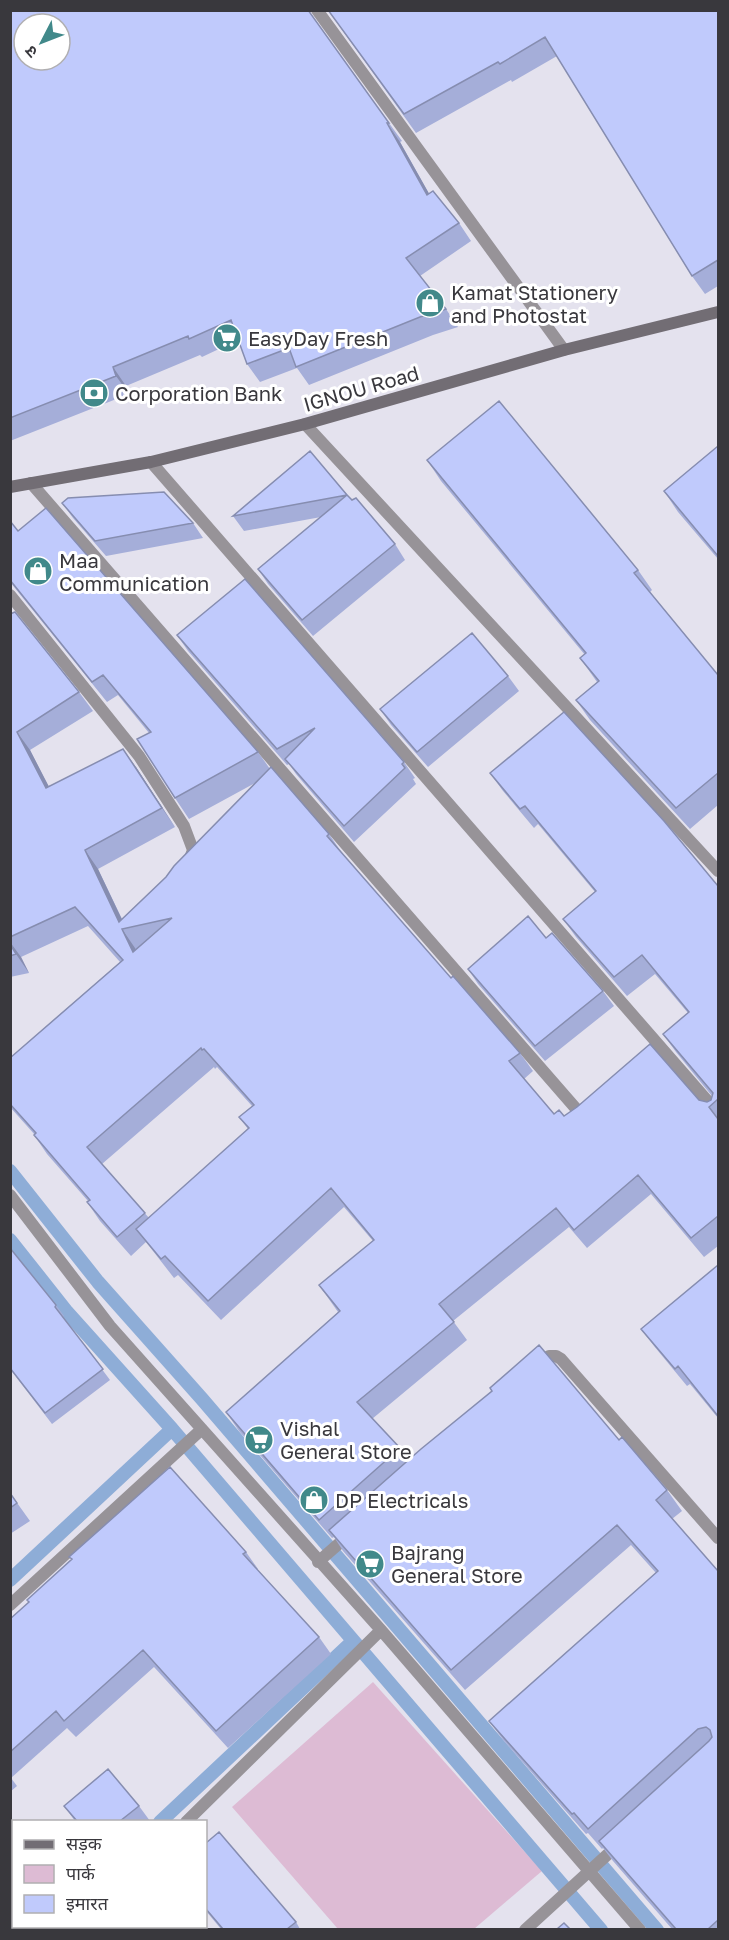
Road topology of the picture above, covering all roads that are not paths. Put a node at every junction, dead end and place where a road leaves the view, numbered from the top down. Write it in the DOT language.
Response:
graph roads {
  1 [pos="317,10"];
  2 [pos="718,312"];
  3 [pos="564,350"];
  4 [pos="304,424"];
  5 [pos="151,462"];
  6 [pos="31,483"];
  7 [pos="10,487"];
  8 [pos="10,595"];
  9 [pos="186,870"];
  10 [pos="718,871"];
  11 [pos="718,1113"];
  12 [pos="585,1119"];
  13 [pos="10,1195"];
  14 [pos="530,1373"];
  15 [pos="202,1429"];
  16 [pos="357,1527"];
  17 [pos="718,1538"];
  18 [pos="318,1562"];
  19 [pos="10,1605"];
  20 [pos="381,1630"];
  21 [pos="187,1820"];
  22 [pos="632,1833"];
  23 [pos="589,1871"];
  24 [pos="525,1929"];
  25 [pos="640,1929"];
  1 -- 3 [label="street"];
  2 -- 3 [label="street, IGNOU Road"];
  3 -- 4 [label="street, IGNOU Road"];
  4 -- 5 [label="street, IGNOU Road"];
  4 -- 10 [label="street"];
  5 -- 6 [label="street, IGNOU Road"];
  5 -- 11 [label="street"];
  6 -- 7 [label="street, IGNOU Road"];
  6 -- 12 [label="street"];
  8 -- 9 [label="street"];
  13 -- 15 [label="street"];
  14 -- 17 [label="street"];
  15 -- 18 [label="street"];
  15 -- 19 [label="street"];
  16 -- 18 [label="street"];
  18 -- 20 [label="street"];
  20 -- 21 [label="street"];
  20 -- 23 [label="street"];
  22 -- 23 [label="street"];
  23 -- 24 [label="street"];
  23 -- 25 [label="street"];
}
